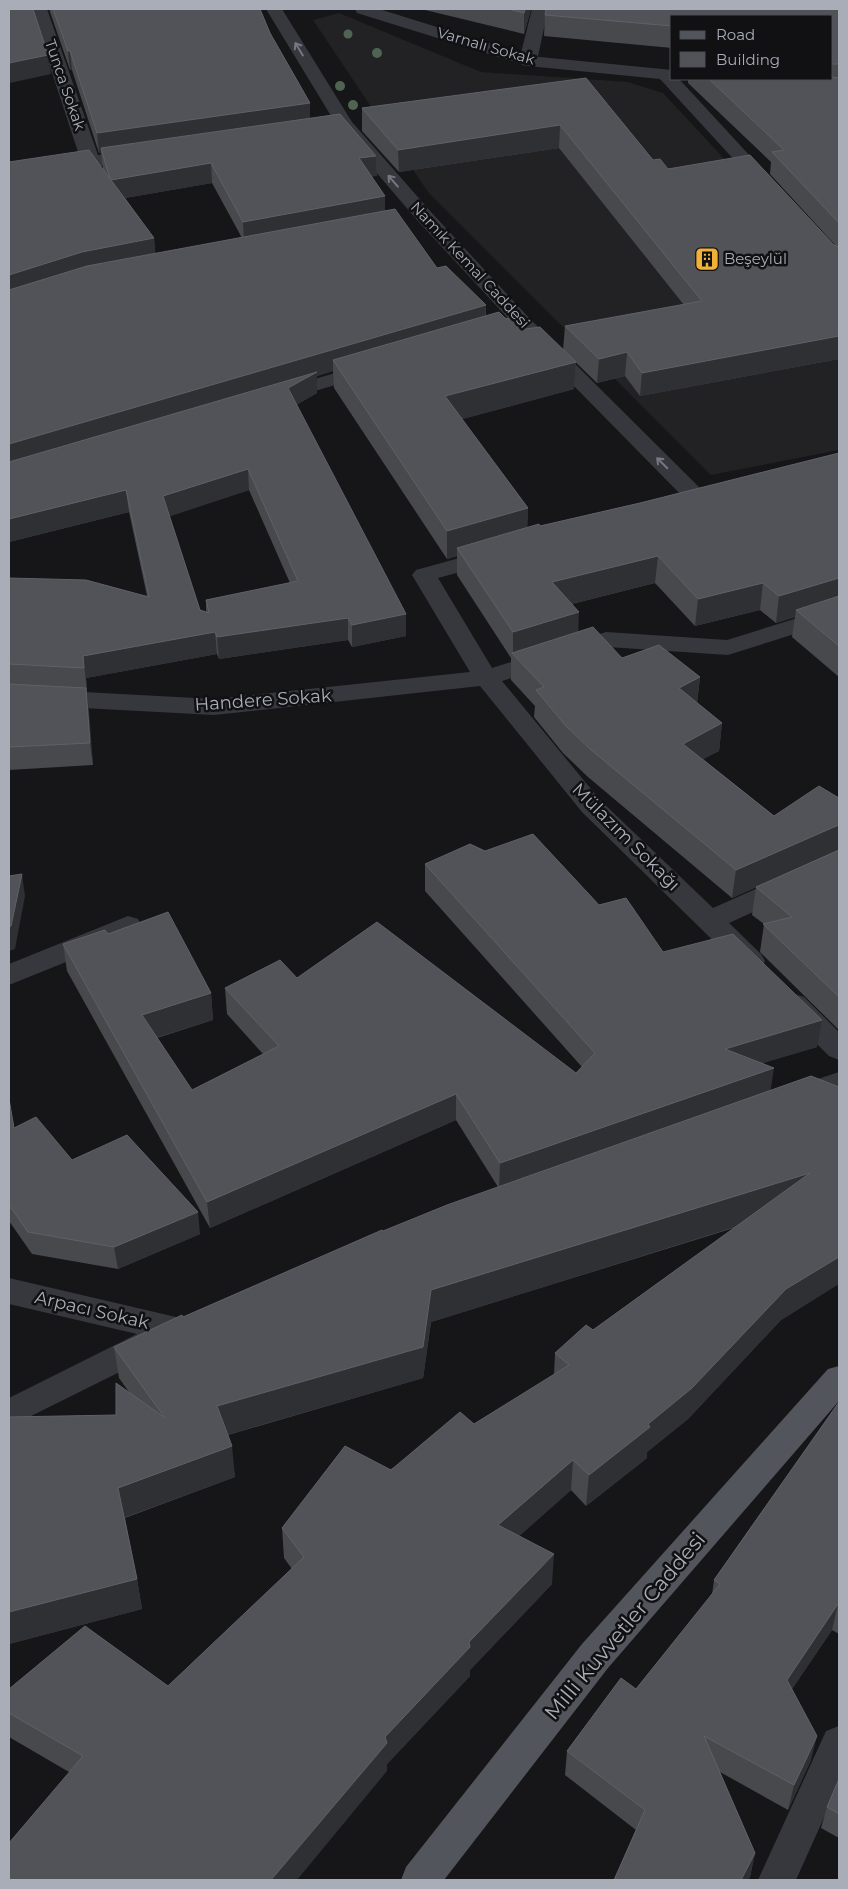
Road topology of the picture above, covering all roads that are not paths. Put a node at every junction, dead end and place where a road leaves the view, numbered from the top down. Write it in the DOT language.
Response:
graph roads {
  1 [pos="39,9"];
  2 [pos="274,9"];
  3 [pos="363,9"];
  4 [pos="540,9"];
  5 [pos="528,61"];
  6 [pos="669,75"];
  7 [pos="673,80"];
  8 [pos="345,125"];
  9 [pos="326,128"];
  10 [pos="160,152"];
  11 [pos="91,162"];
  12 [pos="9,174"];
  13 [pos="779,198"];
  14 [pos="424,216"];
  15 [pos="404,220"];
  16 [pos="390,362"];
  17 [pos="266,399"];
  18 [pos="697,497"];
  19 [pos="508,551"];
  20 [pos="839,612"];
  21 [pos="486,678"];
  22 [pos="9,696"];
  23 [pos="839,862"];
  24 [pos="710,921"];
  25 [pos="128,926"];
  26 [pos="9,975"];
  27 [pos="839,1049"];
  28 [pos="839,1083"];
  29 [pos="774,1106"];
  30 [pos="9,1291"];
  31 [pos="839,1379"];
  32 [pos="9,1413"];
  33 [pos="839,1743"];
  34 [pos="420,1880"];
  35 [pos="777,1880"];
  1 -- 11 [label="street, Tunca Sokak"];
  8 -- 2 [label="street, Namık Kemal Caddesi, one-way"];
  3 -- 5 [label="street, Varnalı Sokak"];
  4 -- 5 [label="street"];
  5 -- 6 [label="street, Varnalı Sokak"];
  7 -- 13 [label="street"];
  8 -- 9 [label="street"];
  14 -- 8 [label="street, Namık Kemal Caddesi, one-way"];
  10 -- 11 [label="street"];
  11 -- 12 [label="street"];
  14 -- 15 [label="street"];
  18 -- 14 [label="street, Namık Kemal Caddesi, one-way"];
  16 -- 17 [label="street"];
  19 -- 21 [label="street, Mülazım Sokağı"];
  20 -- 21 [label="street, Handere Sokak"];
  21 -- 22 [label="street, Handere Sokak"];
  21 -- 24 [label="street, Mülazım Sokağı"];
  23 -- 24 [label="street"];
  24 -- 27 [label="street, Mülazım Sokağı"];
  25 -- 26 [label="street"];
  28 -- 29 [label="street"];
  30 -- 32 [label="street, Arpacı Sokak"];
  31 -- 34 [label="main road, Milli Kuvvetler Caddesi"];
  33 -- 35 [label="street"];
}
